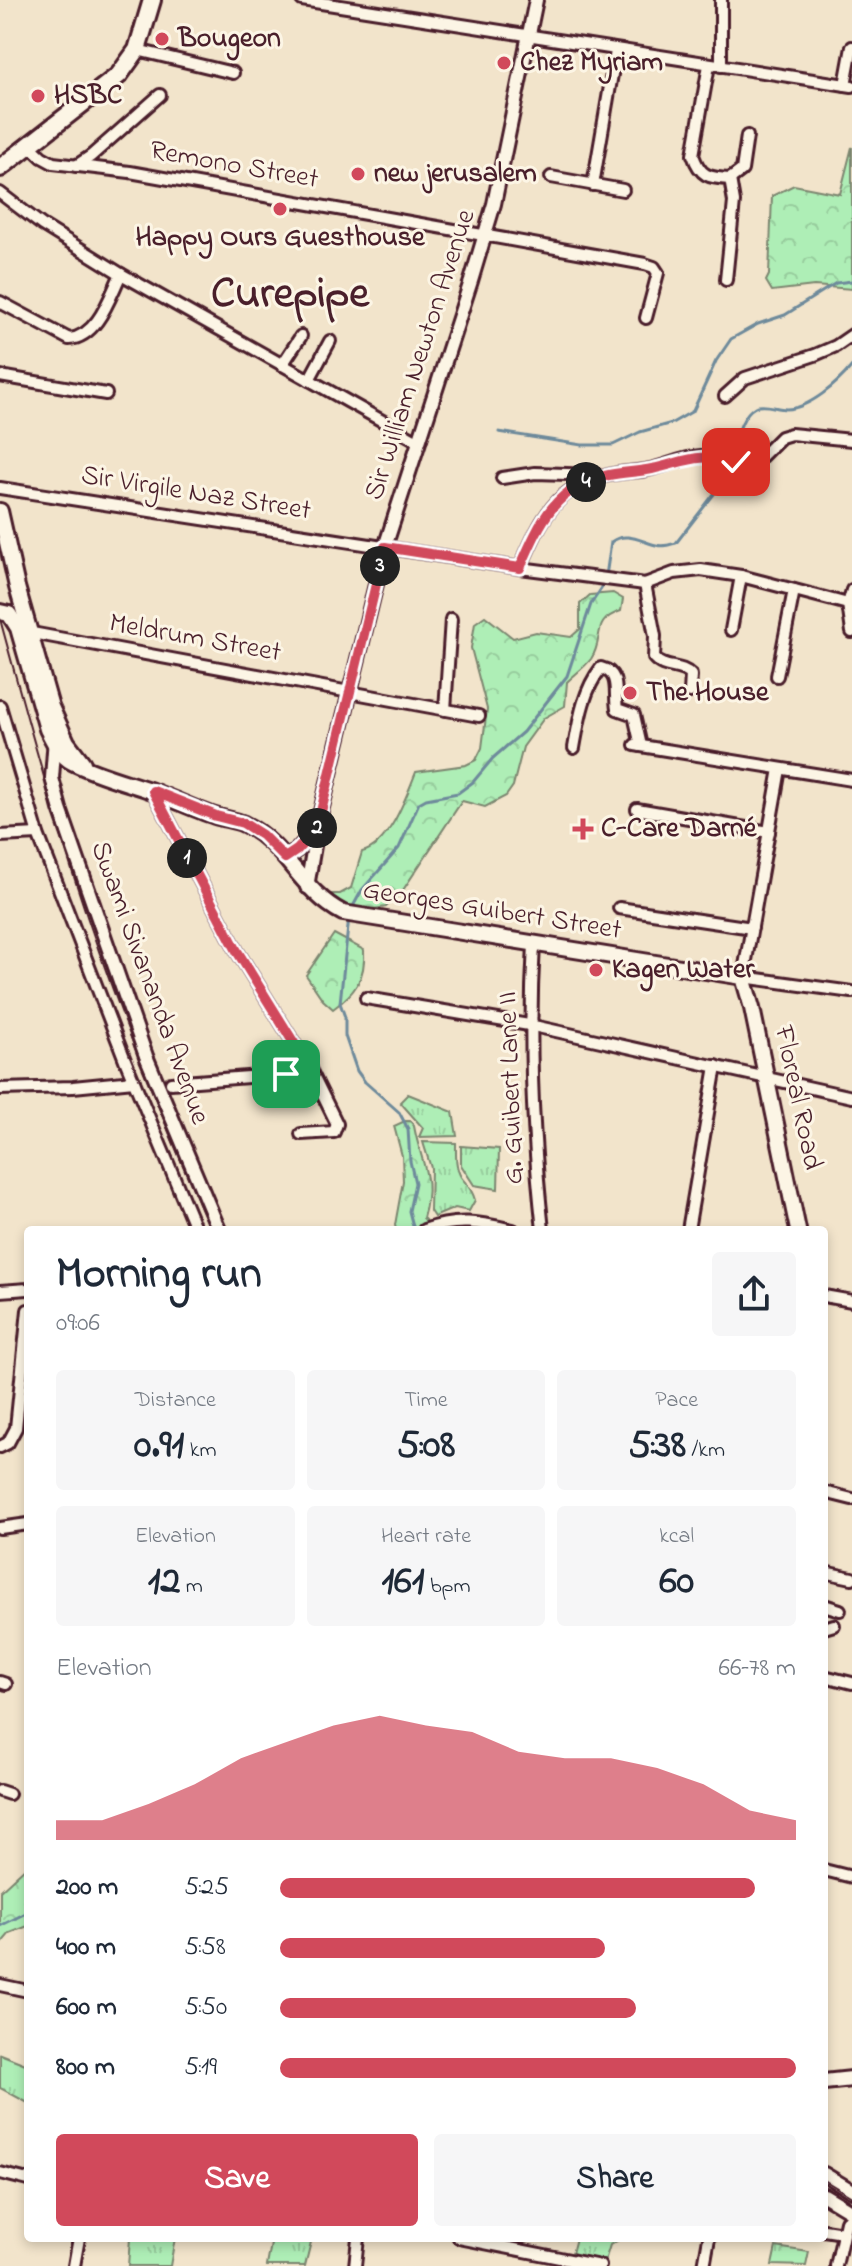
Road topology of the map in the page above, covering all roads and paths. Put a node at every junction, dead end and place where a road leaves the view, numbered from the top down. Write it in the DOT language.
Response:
graph roads {
  1 [pos="152,0"];
  2 [pos="302,0"];
  3 [pos="536,0"];
  4 [pos="721,0"];
  5 [pos="528,36"];
  6 [pos="852,47"];
  7 [pos="137,50"];
  8 [pos="616,51"];
  9 [pos="715,65"];
  10 [pos="233,73"];
  11 [pos="848,86"];
  12 [pos="160,95"];
  13 [pos="747,136"];
  14 [pos="28,144"];
  15 [pos="76,166"];
  16 [pos="0,168"];
  17 [pos="551,177"];
  18 [pos="730,179"];
  19 [pos="593,185"];
  20 [pos="623,190"];
  21 [pos="0,193"];
  22 [pos="485,235"];
  23 [pos="121,274"];
  24 [pos="726,280"];
  25 [pos="0,302"];
  26 [pos="646,318"];
  27 [pos="852,335"];
  28 [pos="301,336"];
  29 [pos="330,341"];
  30 [pos="282,365"];
  31 [pos="0,376"];
  32 [pos="309,380"];
  33 [pos="106,394"];
  34 [pos="725,396"];
  35 [pos="852,440"];
  36 [pos="418,441"];
  37 [pos="605,475"];
  38 [pos="502,478"];
  39 [pos="0,488"];
  40 [pos="0,511"];
  41 [pos="385,547"];
  42 [pos="520,568"];
  43 [pos="741,576"];
  44 [pos="645,584"];
  45 [pos="794,590"];
  46 [pos="852,590"];
  47 [pos="848,604"];
  48 [pos="0,612"];
  49 [pos="451,619"];
  50 [pos="731,630"];
  51 [pos="25,631"];
  52 [pos="852,632"];
  53 [pos="777,676"];
  54 [pos="350,691"];
  55 [pos="690,692"];
  56 [pos="0,706"];
  57 [pos="51,707"];
  58 [pos="445,710"];
  59 [pos="479,716"];
  60 [pos="54,744"];
  61 [pos="574,748"];
  62 [pos="79,764"];
  63 [pos="52,768"];
  64 [pos="780,769"];
  65 [pos="852,780"];
  66 [pos="153,791"];
  67 [pos="637,809"];
  68 [pos="317,828"];
  69 [pos="769,832"];
  70 [pos="38,834"];
  71 [pos="0,836"];
  72 [pos="285,858"];
  73 [pos="307,887"];
  74 [pos="619,908"];
  75 [pos="752,928"];
  76 [pos="534,944"];
  77 [pos="743,977"];
  78 [pos="852,992"];
  79 [pos="366,998"];
  80 [pos="529,1025"];
  81 [pos="716,1066"];
  82 [pos="310,1069"];
  83 [pos="767,1078"];
  84 [pos="134,1081"];
  85 [pos="171,1083"];
  86 [pos="0,1089"];
  87 [pos="852,1097"];
  88 [pos="301,1134"];
  89 [pos="194,1226"];
  90 [pos="217,1226"];
  91 [pos="439,1226"];
  92 [pos="497,1226"];
  93 [pos="543,1226"];
  94 [pos="689,1226"];
  95 [pos="797,1226"];
  96 [pos="24,1289"];
  97 [pos="0,1291"];
  98 [pos="828,1297"];
  99 [pos="852,1301"];
  100 [pos="24,1349"];
  101 [pos="0,1447"];
  102 [pos="828,1493"];
  103 [pos="852,1499"];
  104 [pos="24,1525"];
  105 [pos="0,1528"];
  106 [pos="828,1573"];
  107 [pos="852,1578"];
  108 [pos="828,1606"];
  109 [pos="840,1610"];
  110 [pos="828,1677"];
  111 [pos="852,1683"];
  112 [pos="828,1871"];
  113 [pos="852,1877"];
  114 [pos="0,1985"];
  115 [pos="24,1990"];
  116 [pos="852,2079"];
  117 [pos="828,2081"];
  118 [pos="0,2173"];
  119 [pos="828,2176"];
  120 [pos="24,2179"];
  121 [pos="852,2191"];
  122 [pos="828,2197"];
  123 [pos="852,2212"];
  124 [pos="852,2218"];
  125 [pos="828,2231"];
  126 [pos="843,2233"];
  127 [pos="78,2242"];
  128 [pos="358,2242"];
  129 [pos="479,2242"];
  130 [pos="708,2242"];
  131 [pos="74,2266"];
  132 [pos="355,2266"];
  133 [pos="600,2266"];
  134 [pos="704,2266"];
  135 [pos="836,2266"];
  1 -- 7 [label="main road"];
  2 -- 5 [label="street"];
  3 -- 5 [label="street, Sir William Newton Avenue"];
  4 -- 9 [label="street"];
  5 -- 8 [label="street"];
  5 -- 22 [label="street, Sir William Newton Avenue"];
  6 -- 11 [label="street"];
  7 -- 10 [label="street"];
  7 -- 14 [label="main road"];
  8 -- 9 [label="street"];
  8 -- 19 [label="street"];
  9 -- 11 [label="street"];
  9 -- 18 [label="street"];
  12 -- 15 [label="street"];
  13 -- 18 [label="street"];
  14 -- 15 [label="street, Remono Street"];
  14 -- 16 [label="main road"];
  15 -- 22 [label="street, Remono Street"];
  17 -- 19 [label="street"];
  18 -- 24 [label="street"];
  19 -- 20 [label="street"];
  21 -- 23 [label="street"];
  22 -- 26 [label="street, Remono Street"];
  22 -- 36 [label="street, Sir William Newton Avenue"];
  23 -- 25 [label="street"];
  23 -- 30 [label="street"];
  27 -- 34 [label="street"];
  28 -- 30 [label="street"];
  29 -- 32 [label="street"];
  30 -- 32 [label="street"];
  31 -- 33 [label="street"];
  32 -- 36 [label="street"];
  35 -- 37 [label="street"];
  36 -- 41 [label="street, Sir William Newton Avenue"];
  37 -- 38 [label="street"];
  37 -- 42 [label="street"];
  39 -- 41 [label="street, Sir Virgile Naz Street"];
  40 -- 51 [label="main road, Georges Guibert Street"];
  41 -- 42 [label="street, Sir Virgile Naz Street"];
  41 -- 54 [label="street, Sir William Newton Avenue"];
  42 -- 44 [label="street, Sir Virgile Naz Street"];
  43 -- 44 [label="street"];
  43 -- 45 [label="street"];
  43 -- 50 [label="street"];
  44 -- 55 [label="street"];
  45 -- 47 [label="street"];
  45 -- 53 [label="street"];
  46 -- 47 [label="street"];
  47 -- 52 [label="street"];
  48 -- 51 [label="main road"];
  49 -- 58 [label="street"];
  51 -- 54 [label="street, Meldrum Street"];
  51 -- 57 [label="main road, Georges Guibert Street"];
  51 -- 60 [label="main road, Georges Guibert Street"];
  54 -- 58 [label="street, Meldrum Street"];
  54 -- 68 [label="street"];
  56 -- 70 [label="street"];
  57 -- 60 [label="street, Swami Sivananda Avenue"];
  57 -- 62 [label="main road, Georges Guibert Street"];
  58 -- 59 [label="street, Meldrum Street"];
  60 -- 62 [label="main road, Georges Guibert Street"];
  60 -- 63 [label="street, Swami Sivananda Avenue"];
  61 -- 64 [label="street"];
  62 -- 63 [label="street"];
  62 -- 66 [label="main road, Georges Guibert Street"];
  63 -- 90 [label="street, Swami Sivananda Avenue"];
  64 -- 65 [label="street"];
  64 -- 69 [label="street"];
  66 -- 72 [label="main road, Georges Guibert Street"];
  66 -- 82 [label="street"];
  67 -- 69 [label="street"];
  68 -- 72 [label="street"];
  68 -- 73 [label="street"];
  69 -- 75 [label="street"];
  70 -- 71 [label="street"];
  70 -- 84 [label="street"];
  72 -- 73 [label="main road, Georges Guibert Street"];
  73 -- 76 [label="main road, Georges Guibert Street"];
  74 -- 75 [label="street"];
  75 -- 77 [label="street"];
  76 -- 77 [label="main road, Georges Guibert Street"];
  76 -- 80 [label="street, G. Guibert Lane II"];
  77 -- 78 [label="street"];
  77 -- 83 [label="main road, Floreal Road"];
  79 -- 80 [label="street"];
  80 -- 81 [label="street"];
  80 -- 93 [label="street, G. Guibert Lane II"];
  81 -- 83 [label="street"];
  81 -- 94 [label="street"];
  82 -- 85 [label="street"];
  82 -- 88 [label="street"];
  83 -- 87 [label="street"];
  83 -- 95 [label="main road, Floreal Road"];
  84 -- 86 [label="street"];
  84 -- 89 [label="street"];
  91 -- 92 [label="street"];
  96 -- 97 [label="street"];
  98 -- 99 [label="street"];
  100 -- 101 [label="street"];
  102 -- 103 [label="street"];
  104 -- 105 [label="street"];
  106 -- 107 [label="street"];
  108 -- 109 [label="street"];
  110 -- 111 [label="street"];
  112 -- 113 [label="street"];
  114 -- 115 [label="street"];
  116 -- 117 [label="main road"];
  118 -- 120 [label="street"];
  119 -- 121 [label="street"];
  122 -- 123 [label="street"];
  124 -- 126 [label="street"];
  125 -- 126 [label="street"];
  126 -- 135 [label="street"];
  127 -- 131 [label="street"];
  128 -- 132 [label="street"];
  129 -- 133 [label="street"];
  130 -- 134 [label="street"];
}
